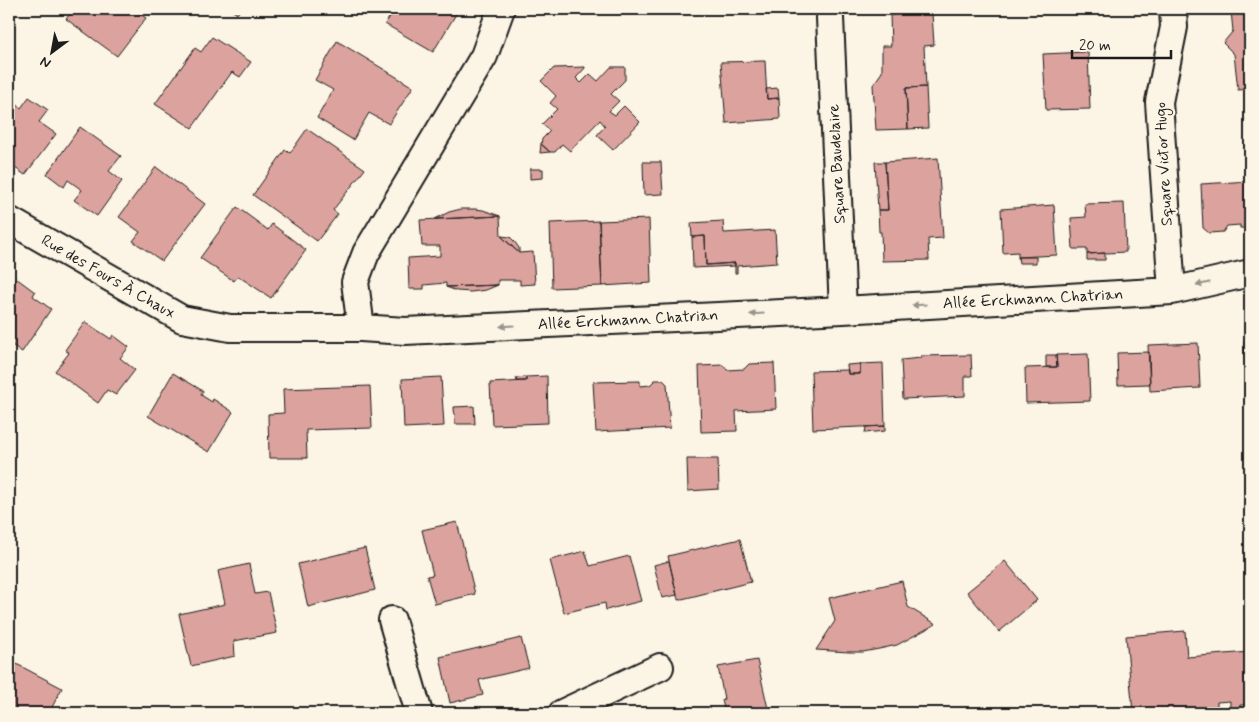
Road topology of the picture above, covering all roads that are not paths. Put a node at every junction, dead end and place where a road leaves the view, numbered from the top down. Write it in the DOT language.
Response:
graph roads {
  1 [pos="501,9"];
  2 [pos="1173,9"];
  3 [pos="830,18"];
  4 [pos="9,220"];
  5 [pos="1250,273"];
  6 [pos="1172,291"];
  7 [pos="843,310"];
  8 [pos="361,328"];
  9 [pos="392,620"];
  10 [pos="660,667"];
  11 [pos="419,713"];
  12 [pos="562,713"];
  1 -- 8 [label="street"];
  2 -- 6 [label="street, Square Victor Hugo"];
  3 -- 7 [label="street, Square Baudelaire"];
  4 -- 8 [label="street, Rue des Fours À Chaux"];
  5 -- 6 [label="street, Allée Erckmann Chatrian, one-way"];
  6 -- 7 [label="street, Allée Erckmann Chatrian, one-way"];
  7 -- 8 [label="street, Allée Erckmann Chatrian, one-way"];
  9 -- 11 [label="street"];
  10 -- 12 [label="street"];
}
